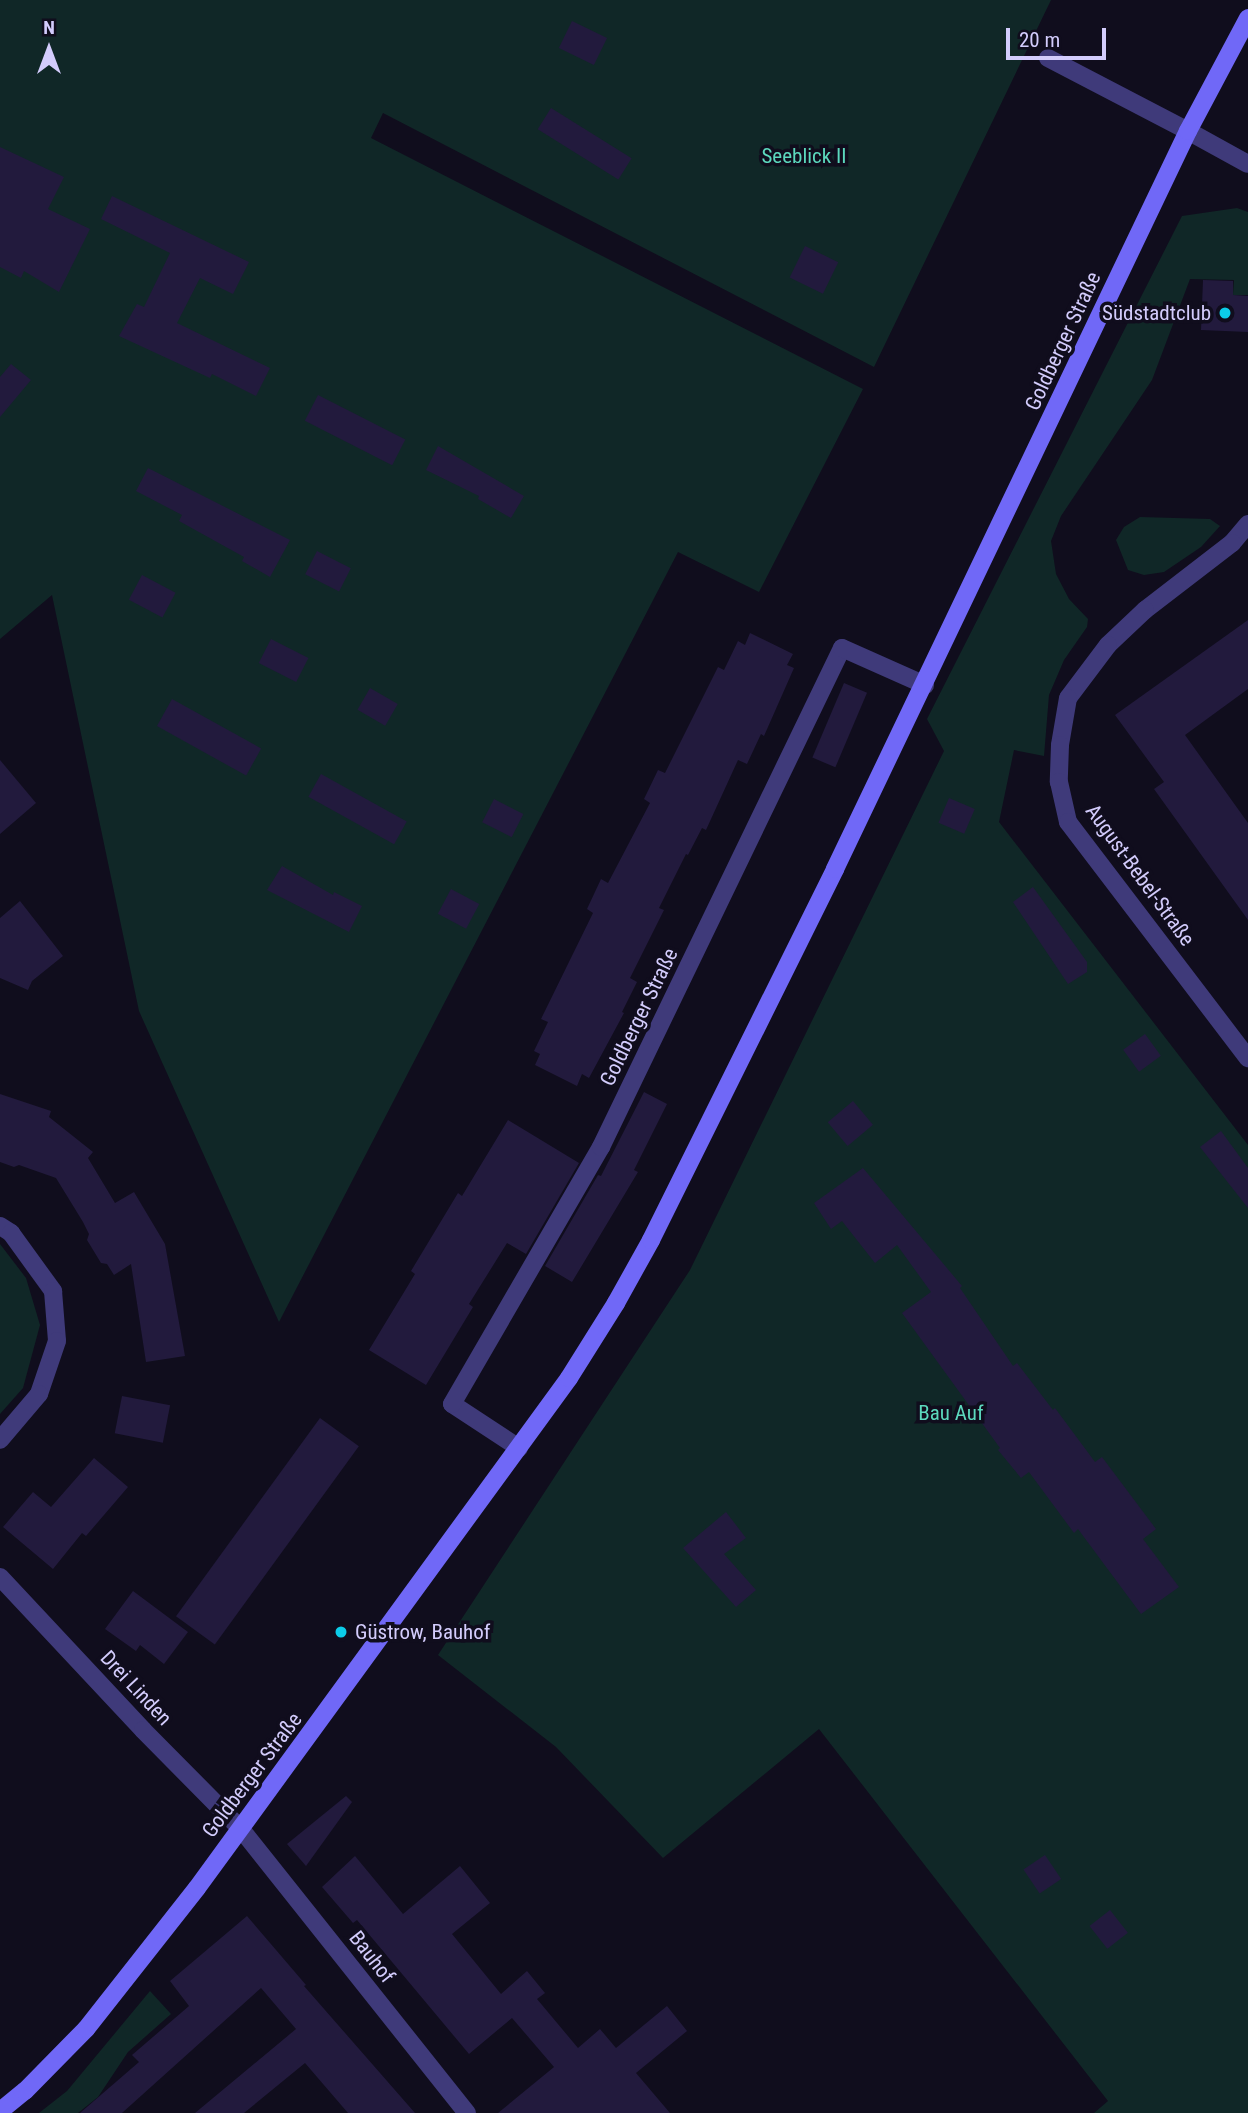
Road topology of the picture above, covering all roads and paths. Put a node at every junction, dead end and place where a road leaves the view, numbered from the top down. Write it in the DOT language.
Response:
graph roads {
  1 [pos="1248,18"];
  2 [pos="1048,58"];
  3 [pos="1188,131"];
  4 [pos="1248,164"];
  5 [pos="1248,524"];
  6 [pos="925,685"];
  7 [pos="1248,1058"];
  8 [pos="0,1226"];
  9 [pos="0,1440"];
  10 [pos="519,1448"];
  11 [pos="0,1577"];
  12 [pos="241,1829"];
  13 [pos="0,2111"];
  14 [pos="467,2113"];
  1 -- 3 [label="main road, Goldberger Straße"];
  2 -- 3 [label="street"];
  3 -- 4 [label="street"];
  3 -- 6 [label="main road, Goldberger Straße"];
  5 -- 7 [label="street, August-Bebel-Straße"];
  6 -- 10 [label="main road, Goldberger Straße"];
  6 -- 10 [label="street, Goldberger Straße"];
  8 -- 9 [label="street"];
  10 -- 12 [label="main road, Goldberger Straße"];
  11 -- 12 [label="street, Drei Linden"];
  12 -- 13 [label="main road, Goldberger Straße"];
  12 -- 14 [label="street, Bauhof"];
}
